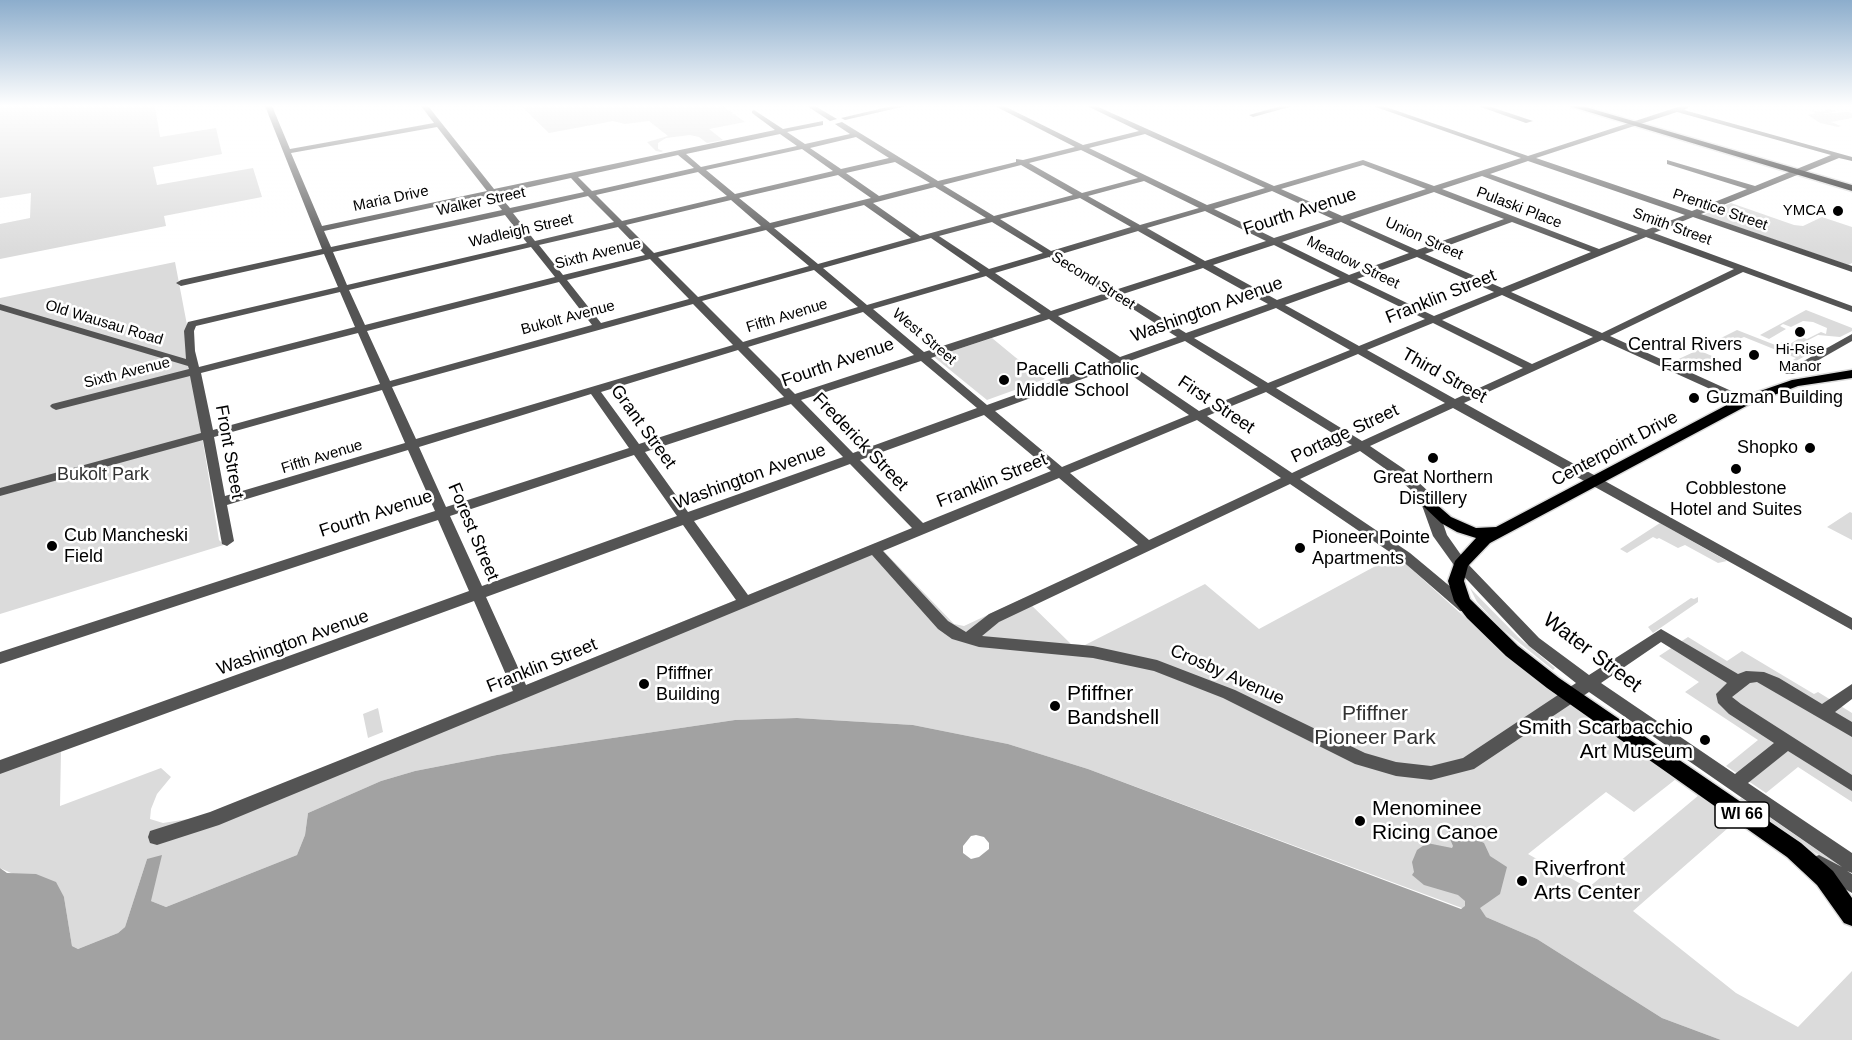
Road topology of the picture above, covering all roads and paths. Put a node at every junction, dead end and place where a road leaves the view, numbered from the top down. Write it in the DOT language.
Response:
graph roads {
  1 [pos="287,155"];
  2 [pos="463,155"];
  3 [pos="667,155"];
  4 [pos="682,155"];
  5 [pos="769,155"];
  6 [pos="814,155"];
  7 [pos="889,155"];
  8 [pos="1049,155"];
  9 [pos="1098,155"];
  10 [pos="1200,155"];
  11 [pos="1518,155"];
  12 [pos="1538,155"];
  13 [pos="1739,155"];
  14 [pos="1839,155"];
  15 [pos="1528,158"];
  16 [pos="896,159"];
  17 [pos="1852,159"];
  18 [pos="1020,161"];
  19 [pos="1363,162"];
  20 [pos="1670,162"];
  21 [pos="699,170"];
  22 [pos="839,172"];
  23 [pos="1797,172"];
  24 [pos="1481,173"];
  25 [pos="572,175"];
  26 [pos="1146,178"];
  27 [pos="936,184"];
  28 [pos="1275,188"];
  29 [pos="1852,188"];
  30 [pos="1432,189"];
  31 [pos="1755,189"];
  32 [pos="492,192"];
  33 [pos="590,193"];
  34 [pos="1081,195"];
  35 [pos="733,197"];
  36 [pos="879,199"];
  37 [pos="866,202"];
  38 [pos="1208,208"];
  39 [pos="506,211"];
  40 [pos="1693,214"];
  41 [pos="1342,218"];
  42 [pos="992,219"];
  43 [pos="1512,219"];
  44 [pos="620,223"];
  45 [pos="768,226"];
  46 [pos="1140,227"];
  47 [pos="319,228"];
  48 [pos="1645,233"];
  49 [pos="932,235"];
  50 [pos="919,238"];
  51 [pos="1274,240"];
  52 [pos="533,243"];
  53 [pos="328,250"];
  54 [pos="1599,252"];
  55 [pos="1419,253"];
  56 [pos="1050,254"];
  57 [pos="652,256"];
  58 [pos="1204,264"];
  59 [pos="816,267"];
  60 [pos="1742,268"];
  61 [pos="1852,269"];
  62 [pos="986,272"];
  63 [pos="1350,278"];
  64 [pos="561,279"];
  65 [pos="181,283"];
  66 [pos="343,288"];
  67 [pos="1503,291"];
  68 [pos="1113,293"];
  69 [pos="697,300"];
  70 [pos="1277,304"];
  71 [pos="0,307"];
  72 [pos="865,308"];
  73 [pos="1852,309"];
  74 [pos="1047,314"];
  75 [pos="1433,319"];
  76 [pos="599,327"];
  77 [pos="362,329"];
  78 [pos="1603,336"];
  79 [pos="1852,337"];
  80 [pos="1184,338"];
  81 [pos="741,346"];
  82 [pos="1359,349"];
  83 [pos="920,356"];
  84 [pos="1118,362"];
  85 [pos="193,368"];
  86 [pos="1532,368"];
  87 [pos="1790,372"];
  88 [pos="1852,374"];
  89 [pos="387,385"];
  90 [pos="1265,388"];
  91 [pos="594,390"];
  92 [pos="794,398"];
  93 [pos="1745,401"];
  94 [pos="1455,403"];
  95 [pos="56,406"];
  96 [pos="985,410"];
  97 [pos="1198,416"];
  98 [pos="207,434"];
  99 [pos="413,445"];
  100 [pos="1360,446"];
  101 [pos="637,450"];
  102 [pos="853,459"];
  103 [pos="1060,473"];
  104 [pos="1291,479"];
  105 [pos="1597,482"];
  106 [pos="0,492"];
  107 [pos="221,502"];
  108 [pos="1430,506"];
  109 [pos="442,513"];
  110 [pos="686,519"];
  111 [pos="921,529"];
  112 [pos="1500,530"];
  113 [pos="227,541"];
  114 [pos="1148,546"];
  115 [pos="874,549"];
  116 [pos="1461,565"];
  117 [pos="479,595"];
  118 [pos="746,603"];
  119 [pos="1473,614"];
  120 [pos="1852,625"];
  121 [pos="968,639"];
  122 [pos="0,658"];
  123 [pos="1738,682"];
  124 [pos="1589,684"];
  125 [pos="1852,690"];
  126 [pos="522,694"];
  127 [pos="1572,696"];
  128 [pos="1823,712"];
  129 [pos="1852,730"];
  130 [pos="1786,743"];
  131 [pos="0,767"];
  132 [pos="1735,784"];
  133 [pos="1852,784"];
  134 [pos="157,837"];
  135 [pos="1794,850"];
  136 [pos="1852,864"];
  137 [pos="1852,884"];
  138 [pos="1852,916"];
  1 -- 47 [label="street"];
  2 -- 32 [label="street"];
  3 -- 25 [label="street, Maria Drive"];
  4 -- 21 [label="street, West Street"];
  5 -- 21 [label="street, Walker Street"];
  6 -- 22 [label="street"];
  7 -- 16 [label="street, Second Street"];
  8 -- 18 [label="street, Sixth Avenue"];
  9 -- 26 [label="street, Meadow Street"];
  10 -- 28 [label="street, Union Street"];
  11 -- 15 [label="street, Prentice Street"];
  12 -- 15 [label="street, Fourth Avenue"];
  13 -- 23 [label="main road"];
  14 -- 17 [label="street"];
  14 -- 23 [label="street, Franklin Street"];
  15 -- 24 [label="street, Fourth Avenue"];
  15 -- 40 [label="street, Prentice Street"];
  16 -- 22 [label="street, Wadleigh Street"];
  16 -- 27 [label="street, Second Street"];
  18 -- 27 [label="street, Sixth Avenue"];
  18 -- 34 [label="street, Third Street"];
  19 -- 28 [label="street, Fifth Avenue"];
  19 -- 30 [label="street, Pulaski Place"];
  20 -- 31 [label="street"];
  21 -- 33 [label="street, Walker Street"];
  21 -- 35 [label="street, West Street"];
  22 -- 35 [label="street, Wadleigh Street"];
  22 -- 36 [label="street"];
  23 -- 29 [label="main road"];
  23 -- 31 [label="street, Franklin Street"];
  24 -- 30 [label="street, Fourth Avenue"];
  24 -- 48 [label="street, Smith Street"];
  25 -- 32 [label="street, Maria Drive"];
  25 -- 33 [label="street, Frederick Street"];
  26 -- 34 [label="street, Bukolt Avenue"];
  26 -- 38 [label="street, Meadow Street"];
  27 -- 36 [label="street, Sixth Avenue"];
  27 -- 42 [label="street, Second Street"];
  28 -- 38 [label="street, Fifth Avenue"];
  28 -- 41 [label="street, Union Street"];
  30 -- 41 [label="street, Fourth Avenue"];
  30 -- 43 [label="street, Pulaski Place"];
  31 -- 40 [label="street, Franklin Street"];
  32 -- 39 [label="street"];
  32 -- 47 [label="street, Maria Drive"];
  33 -- 39 [label="street, Walker Street"];
  33 -- 44 [label="street, Frederick Street"];
  34 -- 42 [label="street, Bukolt Avenue"];
  34 -- 46 [label="street, Third Street"];
  35 -- 44 [label="street, Wadleigh Street"];
  35 -- 45 [label="street, West Street"];
  36 -- 37 [label="street, Sixth Avenue"];
  37 -- 45 [label="street, Sixth Avenue"];
  37 -- 50 [label="street"];
  38 -- 46 [label="street, Fifth Avenue"];
  38 -- 51 [label="street, Meadow Street"];
  39 -- 52 [label="street"];
  39 -- 53 [label="street, Walker Street"];
  40 -- 48 [label="street, Franklin Street"];
  40 -- 61 [label="street, Prentice Street"];
  41 -- 51 [label="street, Fourth Avenue"];
  41 -- 55 [label="street, Union Street"];
  42 -- 49 [label="street, Bukolt Avenue"];
  42 -- 56 [label="street, Second Street"];
  43 -- 54 [label="street, Pulaski Place"];
  43 -- 55 [label="street, Washington Avenue"];
  44 -- 52 [label="street, Wadleigh Street"];
  44 -- 57 [label="street, Frederick Street"];
  45 -- 57 [label="street, Sixth Avenue"];
  45 -- 59 [label="street, West Street"];
  46 -- 56 [label="street, Fifth Avenue"];
  46 -- 58 [label="street, Third Street"];
  47 -- 53 [label="street"];
  48 -- 54 [label="street, Franklin Street"];
  48 -- 60 [label="street, Smith Street"];
  49 -- 50 [label="street, Bukolt Avenue"];
  49 -- 62 [label="street, First Street"];
  50 -- 59 [label="street, Bukolt Avenue"];
  51 -- 58 [label="street, Fourth Avenue"];
  51 -- 63 [label="street, Meadow Street"];
  52 -- 64 [label="street"];
  52 -- 66 [label="street, Wadleigh Street"];
  53 -- 65 [label="street, Walker Street"];
  53 -- 66 [label="street"];
  54 -- 67 [label="street, Franklin Street"];
  55 -- 63 [label="street, Washington Avenue"];
  55 -- 67 [label="street, Union Street"];
  56 -- 62 [label="street, Fifth Avenue"];
  56 -- 68 [label="street, Second Street"];
  57 -- 64 [label="street, Sixth Avenue"];
  57 -- 69 [label="street, Frederick Street"];
  58 -- 68 [label="street, Fourth Avenue"];
  58 -- 70 [label="street, Third Street"];
  59 -- 69 [label="street, Bukolt Avenue"];
  59 -- 72 [label="street, West Street"];
  60 -- 73 [label="street, Smith Street"];
  60 -- 78 [label="street, Portage Street"];
  62 -- 72 [label="street, Fifth Avenue"];
  62 -- 74 [label="street, First Street"];
  63 -- 70 [label="street, Washington Avenue"];
  63 -- 75 [label="street, Meadow Street"];
  64 -- 76 [label="street"];
  64 -- 77 [label="street, Sixth Avenue"];
  66 -- 77 [label="street"];
  66 -- 85 [label="street, Wadleigh Street"];
  67 -- 75 [label="street, Franklin Street"];
  67 -- 78 [label="street, Union Street"];
  68 -- 74 [label="street, Fourth Avenue"];
  68 -- 80 [label="street, Second Street"];
  69 -- 76 [label="street, Bukolt Avenue"];
  69 -- 81 [label="street, Frederick Street"];
  70 -- 80 [label="street, Washington Avenue"];
  70 -- 82 [label="street, Third Street"];
  71 -- 85 [label="street, Old Wausau Road"];
  72 -- 81 [label="street, Fifth Avenue"];
  72 -- 83 [label="street, West Street"];
  74 -- 83 [label="street, Fourth Avenue"];
  74 -- 84 [label="street, First Street"];
  75 -- 82 [label="street, Franklin Street"];
  75 -- 86 [label="street, Meadow Street"];
  76 -- 89 [label="street, Bukolt Avenue"];
  77 -- 85 [label="street, Sixth Avenue"];
  77 -- 89 [label="street, Forest Street"];
  78 -- 86 [label="street, Portage Street"];
  78 -- 93 [label="street, Union Street"];
  79 -- 87 [label="street"];
  80 -- 84 [label="street, Washington Avenue"];
  80 -- 90 [label="street, Second Street"];
  81 -- 91 [label="street, Fifth Avenue"];
  81 -- 92 [label="street, Frederick Street"];
  82 -- 90 [label="street, Franklin Street"];
  82 -- 94 [label="street, Third Street"];
  83 -- 92 [label="street, Fourth Avenue"];
  83 -- 96 [label="street, West Street"];
  84 -- 96 [label="street, Washington Avenue"];
  84 -- 97 [label="street, First Street"];
  85 -- 95 [label="street, Sixth Avenue"];
  85 -- 98 [label="street, Front Street"];
  86 -- 94 [label="street, Portage Street"];
  88 -- 93 [label="main road, Centerpoint Drive"];
  89 -- 98 [label="street, Bukolt Avenue"];
  89 -- 99 [label="street, Forest Street"];
  90 -- 97 [label="street, Franklin Street"];
  90 -- 100 [label="street, Second Street"];
  91 -- 99 [label="street, Fifth Avenue"];
  91 -- 101 [label="street, Grant Street"];
  92 -- 101 [label="street, Fourth Avenue"];
  92 -- 102 [label="street, Frederick Street"];
  93 -- 105 [label="main road, Centerpoint Drive"];
  94 -- 100 [label="street, Portage Street"];
  94 -- 105 [label="street, Third Street"];
  96 -- 102 [label="street, Washington Avenue"];
  96 -- 103 [label="street, West Street"];
  97 -- 103 [label="street, Franklin Street"];
  97 -- 104 [label="street, First Street"];
  98 -- 106 [label="street, Bukolt Avenue"];
  98 -- 107 [label="street, Front Street"];
  99 -- 107 [label="street, Fifth Avenue"];
  99 -- 109 [label="street, Forest Street"];
  100 -- 104 [label="street, Portage Street"];
  100 -- 108 [label="street, Second Street"];
  101 -- 109 [label="street, Fourth Avenue"];
  101 -- 110 [label="street, Grant Street"];
  102 -- 110 [label="street, Washington Avenue"];
  102 -- 111 [label="street, Frederick Street"];
  103 -- 111 [label="street, Franklin Street"];
  103 -- 114 [label="street, West Street"];
  104 -- 114 [label="street, Portage Street"];
  104 -- 119 [label="street, First Street"];
  105 -- 112 [label="main road, Centerpoint Drive"];
  105 -- 120 [label="street, Third Street"];
  107 -- 113 [label="street, Front Street"];
  108 -- 112 [label="main road"];
  108 -- 116 [label="street, Water Street"];
  109 -- 117 [label="street, Forest Street"];
  109 -- 122 [label="street, Fourth Avenue"];
  110 -- 117 [label="street, Washington Avenue"];
  110 -- 118 [label="street, Grant Street"];
  111 -- 115 [label="street, Franklin Street"];
  112 -- 116 [label="main road, Centerpoint Drive"];
  114 -- 121 [label="street, Portage Street"];
  115 -- 118 [label="street, Franklin Street"];
  115 -- 121 [label="street, Crosby Avenue"];
  116 -- 119 [label="main road, WI 66"];
  116 -- 124 [label="street, Water Street"];
  117 -- 126 [label="street, Forest Street"];
  117 -- 131 [label="street, Washington Avenue"];
  118 -- 126 [label="street, Franklin Street"];
  119 -- 127 [label="main road, WI 66"];
  121 -- 127 [label="street, Crosby Avenue"];
  123 -- 124 [label="street, Crosby Avenue"];
  123 -- 128 [label="street"];
  123 -- 130 [label="street"];
  124 -- 127 [label="street, Crosby Avenue"];
  124 -- 132 [label="street, Water Street"];
  125 -- 128 [label="street"];
  126 -- 134 [label="street, Franklin Street"];
  127 -- 135 [label="main road, WI 66"];
  128 -- 129 [label="street"];
  130 -- 132 [label="street"];
  130 -- 133 [label="street"];
  132 -- 136 [label="street, Water Street"];
  135 -- 137 [label="street"];
  135 -- 138 [label="main road, WI 66"];
}
